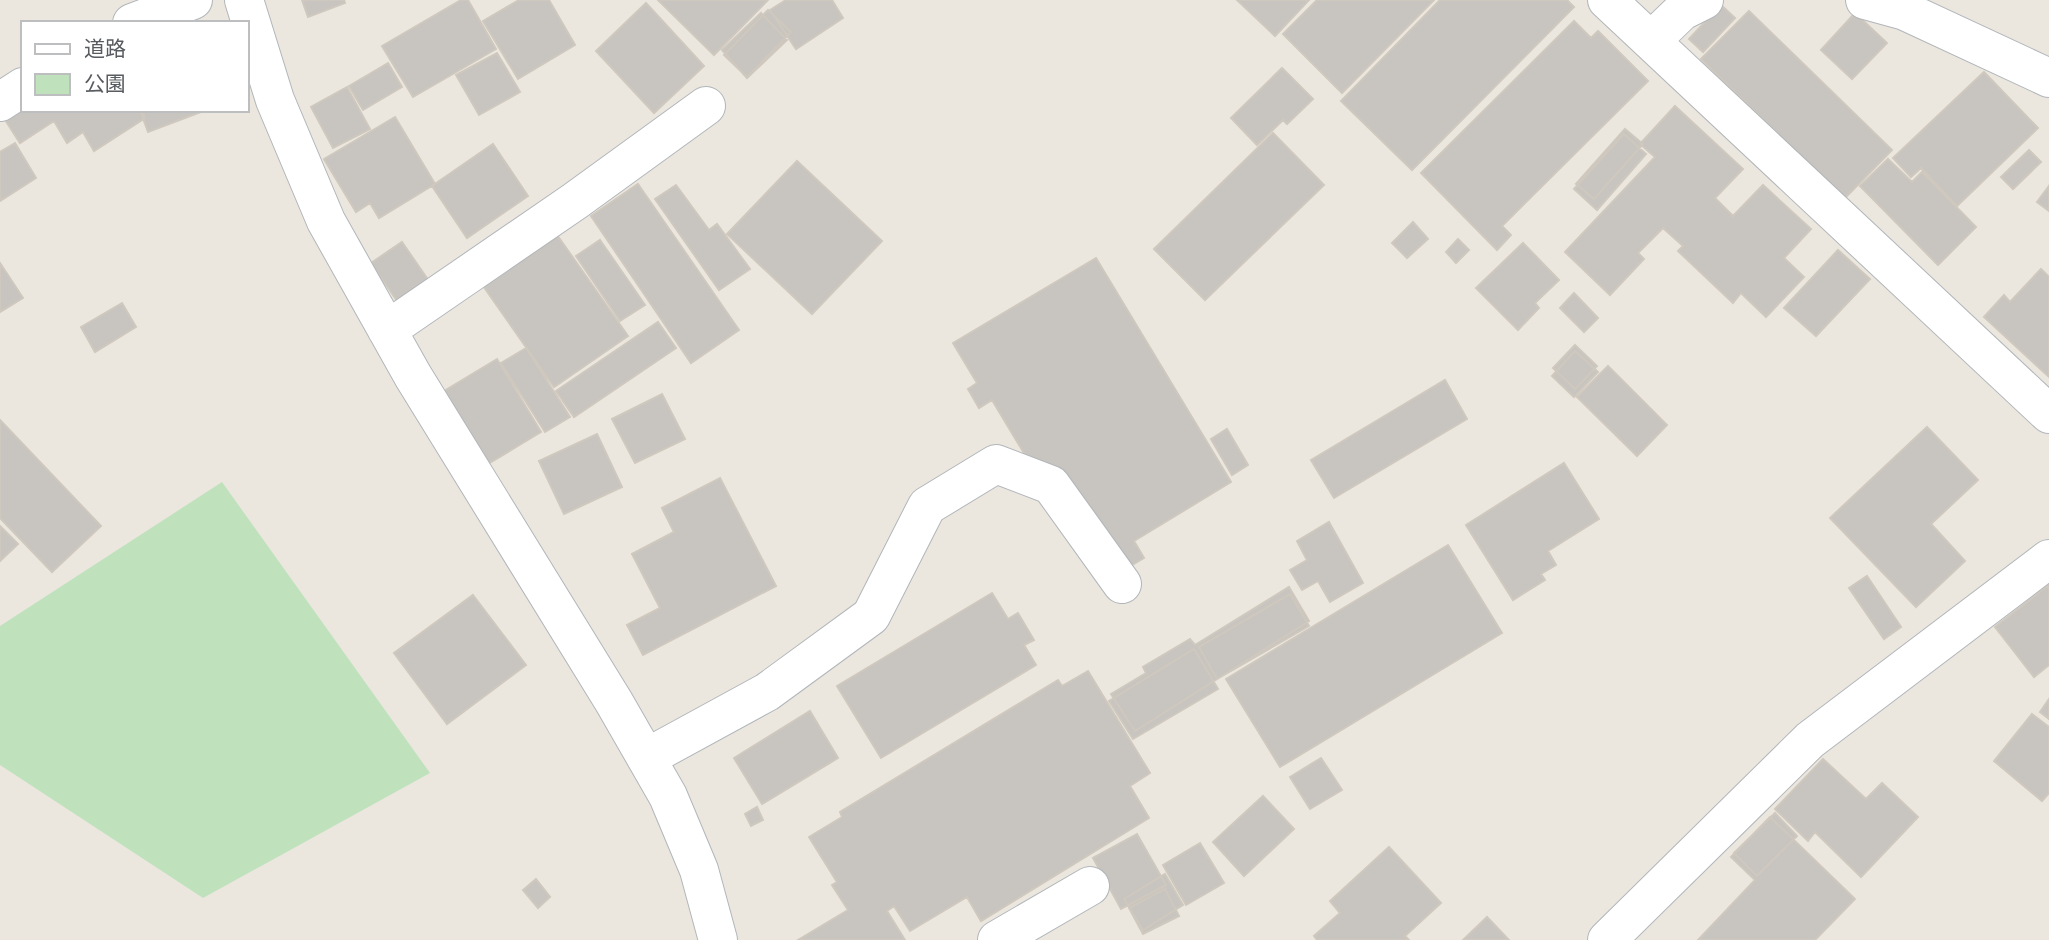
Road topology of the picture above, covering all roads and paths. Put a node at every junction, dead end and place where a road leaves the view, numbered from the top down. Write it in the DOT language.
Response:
graph roads {
  1 [pos="193,0"];
  2 [pos="244,0"];
  3 [pos="1607,0"];
  4 [pos="1703,0"];
  5 [pos="1865,0"];
  6 [pos="137,21"];
  7 [pos="1651,41"];
  8 [pos="2049,78"];
  9 [pos="21,88"];
  10 [pos="0,102"];
  11 [pos="706,106"];
  12 [pos="387,330"];
  13 [pos="2049,414"];
  14 [pos="2049,559"];
  15 [pos="1122,584"];
  16 [pos="646,758"];
  17 [pos="1090,886"];
  18 [pos="718,940"];
  19 [pos="997,940"];
  20 [pos="1607,940"];
  1 -- 6 [label="street"];
  2 -- 12 [label="street"];
  3 -- 7 [label="street"];
  4 -- 7 [label="street"];
  5 -- 8 [label="street"];
  7 -- 13 [label="street"];
  9 -- 10 [label="street"];
  11 -- 12 [label="street"];
  12 -- 16 [label="street"];
  14 -- 20 [label="street"];
  15 -- 16 [label="street"];
  16 -- 18 [label="street"];
  17 -- 19 [label="street"];
}
